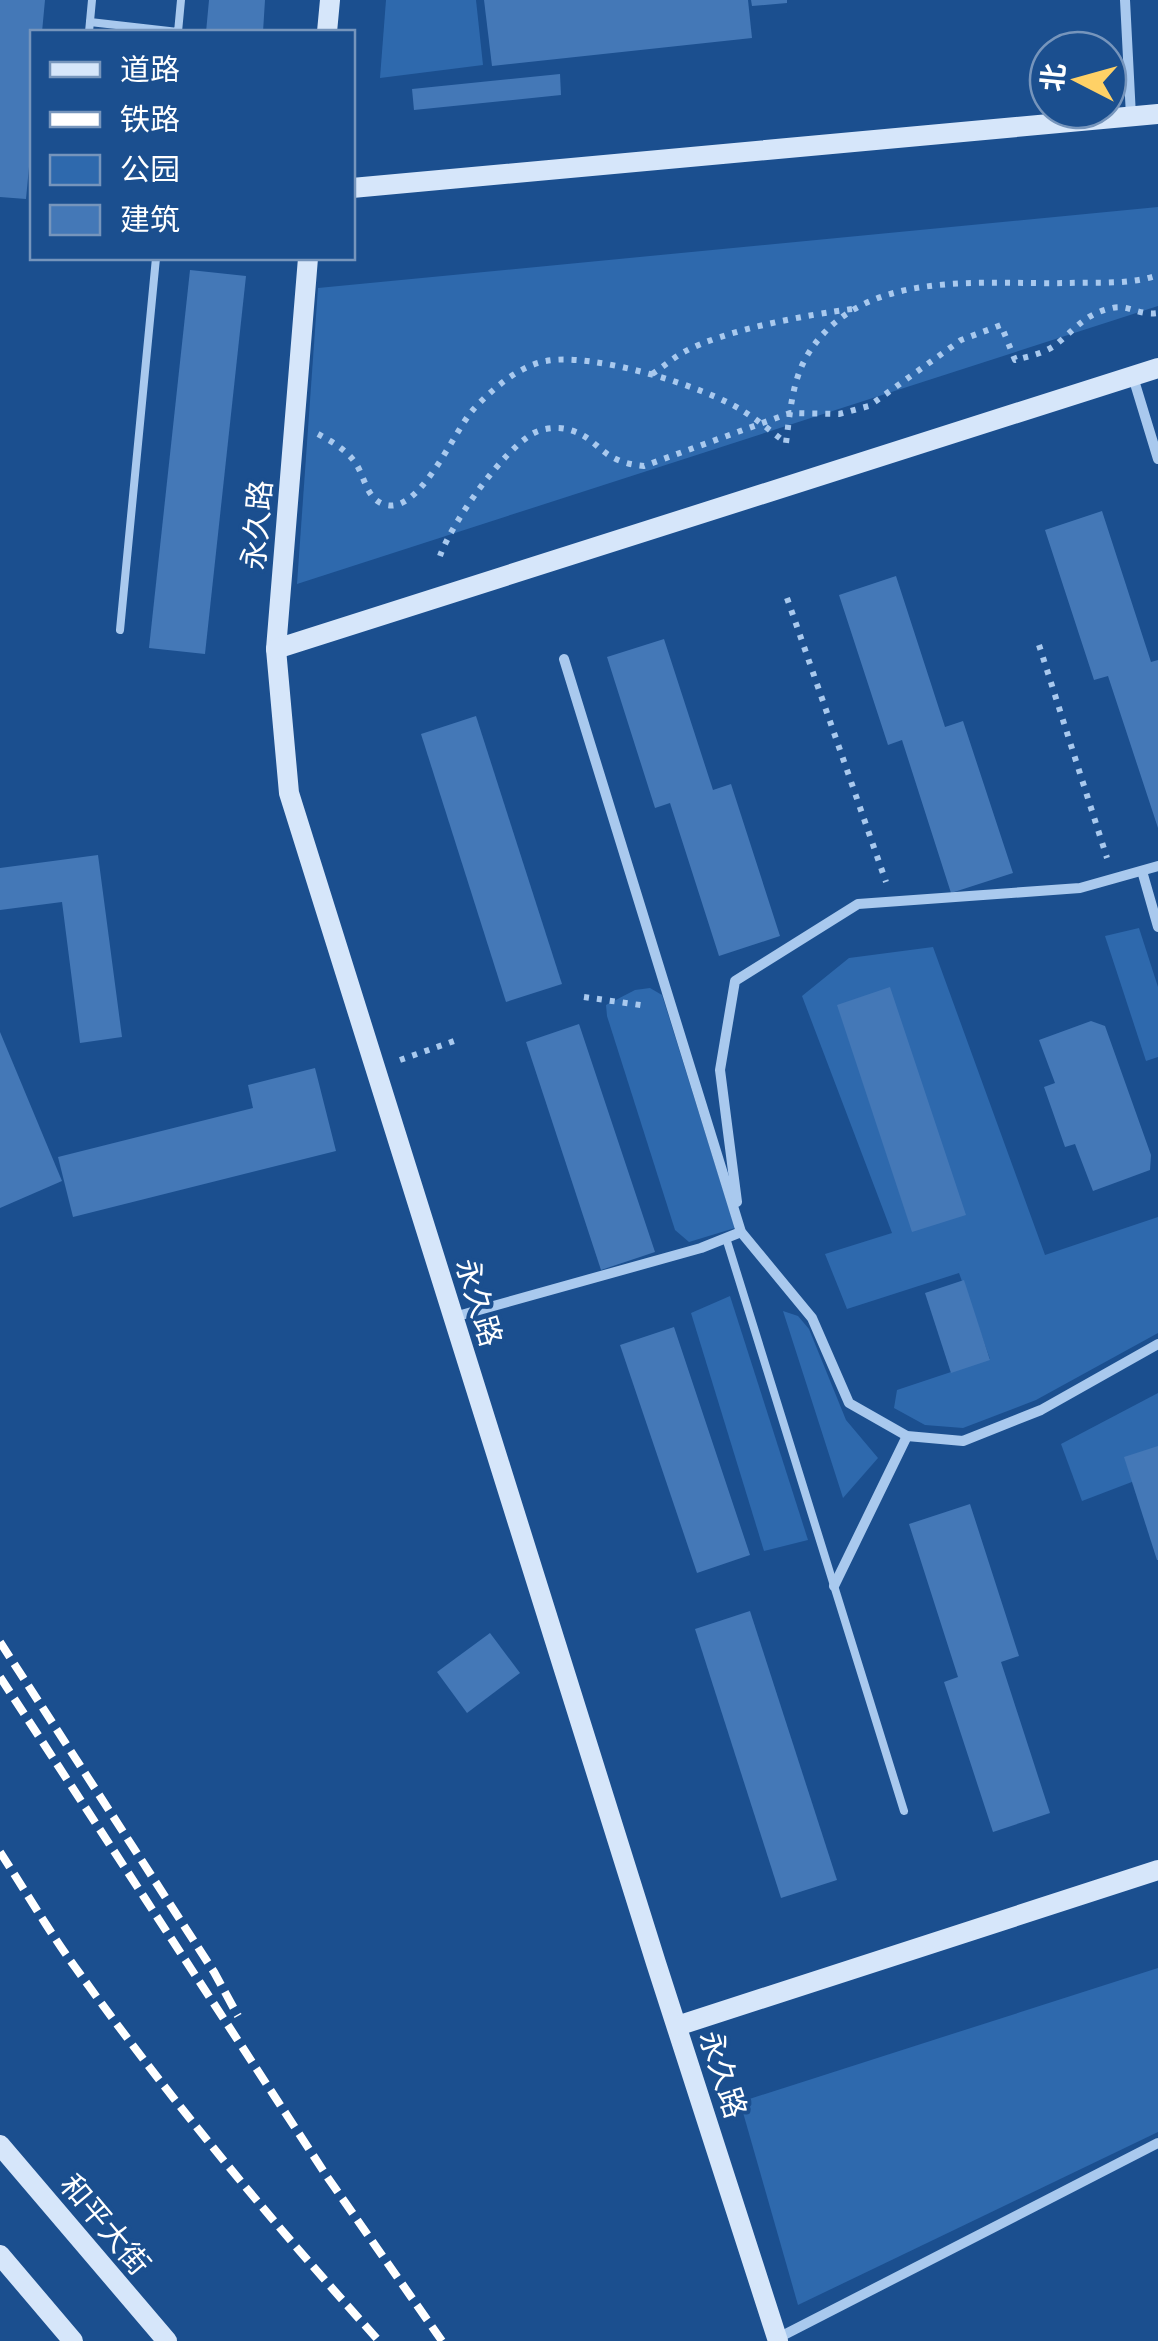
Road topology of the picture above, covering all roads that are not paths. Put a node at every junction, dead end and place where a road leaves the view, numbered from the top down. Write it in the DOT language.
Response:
graph roads {
  1 [pos="92,0"];
  2 [pos="181,0"];
  3 [pos="330,0"];
  4 [pos="1125,0"];
  5 [pos="89,27"];
  6 [pos="142,30"];
  7 [pos="178,30"];
  8 [pos="328,30"];
  9 [pos="1158,114"];
  10 [pos="1132,117"];
  11 [pos="355,188"];
  12 [pos="156,260"];
  13 [pos="308,260"];
  14 [pos="1158,368"];
  15 [pos="1132,376"];
  16 [pos="1158,459"];
  17 [pos="120,630"];
  18 [pos="276,648"];
  19 [pos="564,658"];
  20 [pos="1158,866"];
  21 [pos="1142,871"];
  22 [pos="1158,927"];
  23 [pos="741,1232"];
  24 [pos="726,1238"];
  25 [pos="453,1318"];
  26 [pos="1158,1344"];
  27 [pos="907,1436"];
  28 [pos="834,1586"];
  29 [pos="904,1811"];
  30 [pos="1158,1870"];
  31 [pos="676,2026"];
  32 [pos="1158,2143"];
  33 [pos="0,2145"];
  34 [pos="0,2255"];
  35 [pos="778,2340"];
  36 [pos="73,2341"];
  37 [pos="166,2341"];
  1 -- 5 [label="lane"];
  2 -- 7 [label="lane"];
  3 -- 8 [label="main road"];
  4 -- 10 [label="street"];
  5 -- 6 [label="lane"];
  9 -- 10 [label="main road"];
  10 -- 11 [label="main road"];
  12 -- 17 [label="lane"];
  13 -- 18 [label="main road, 永久路"];
  14 -- 15 [label="main road"];
  15 -- 16 [label="street"];
  15 -- 18 [label="main road"];
  18 -- 25 [label="main road, 永久路"];
  19 -- 23 [label="street"];
  20 -- 21 [label="street"];
  21 -- 22 [label="street"];
  21 -- 23 [label="street"];
  23 -- 24 [label="street"];
  23 -- 27 [label="street"];
  24 -- 25 [label="street"];
  24 -- 28 [label="lane"];
  25 -- 31 [label="main road, 永久路"];
  26 -- 27 [label="street"];
  27 -- 28 [label="street"];
  28 -- 29 [label="lane"];
  30 -- 31 [label="main road"];
  31 -- 35 [label="main road, 永久路"];
  32 -- 35 [label="street"];
  33 -- 37 [label="main road, 和平大街"];
  34 -- 36 [label="main road"];
}
